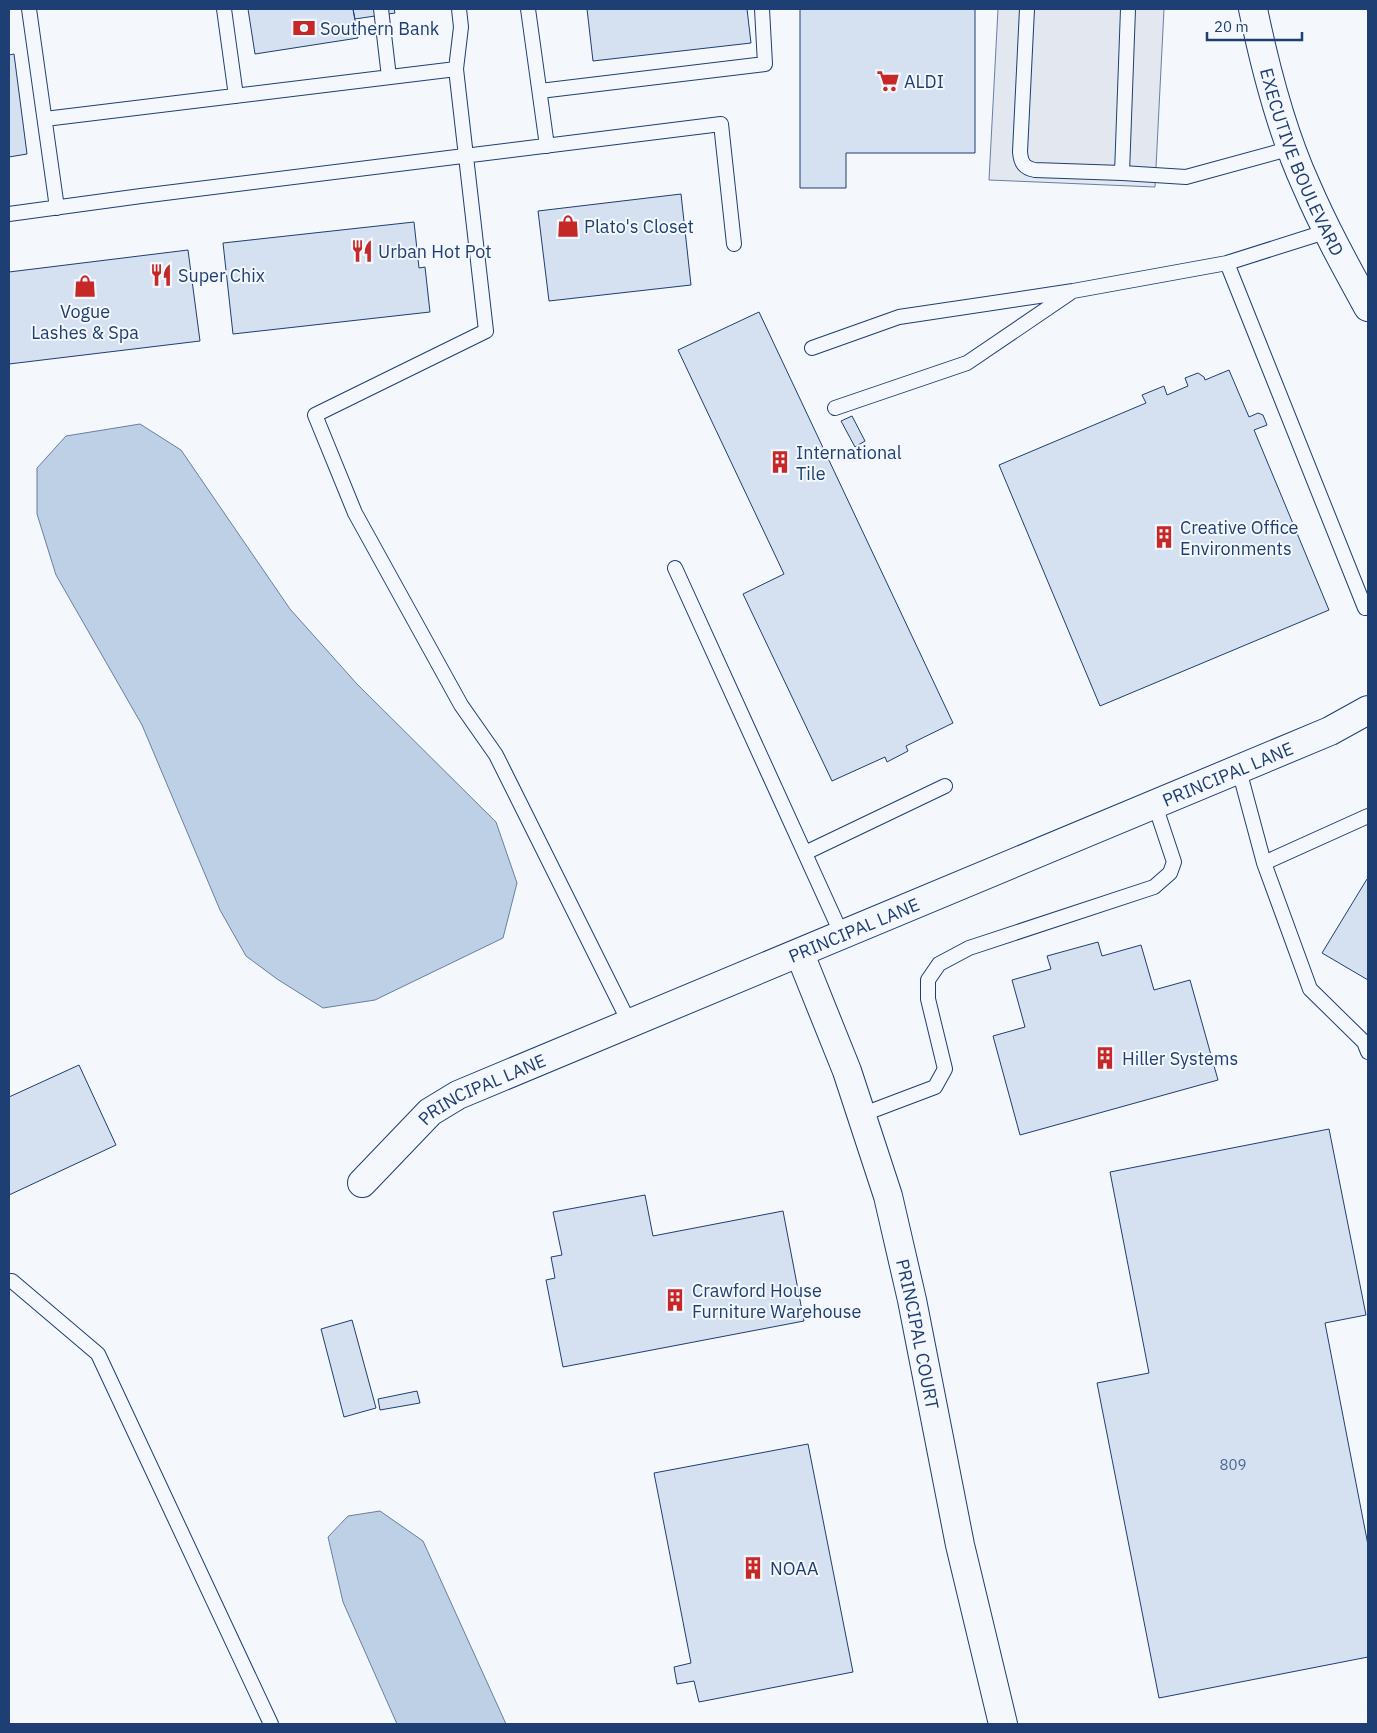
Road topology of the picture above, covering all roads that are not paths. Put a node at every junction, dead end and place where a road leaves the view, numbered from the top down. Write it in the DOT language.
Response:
graph roads {
  1 [pos="29,9"];
  2 [pos="224,9"];
  3 [pos="381,9"];
  4 [pos="459,9"];
  5 [pos="528,9"];
  6 [pos="762,9"];
  7 [pos="1027,9"];
  8 [pos="1128,9"];
  9 [pos="1253,9"];
  10 [pos="456,69"];
  11 [pos="389,77"];
  12 [pos="540,91"];
  13 [pos="236,96"];
  14 [pos="45,119"];
  15 [pos="547,146"];
  16 [pos="1292,148"];
  17 [pos="465,156"];
  18 [pos="1122,173"];
  19 [pos="57,208"];
  20 [pos="9,214"];
  21 [pos="1328,231"];
  22 [pos="734,244"];
  23 [pos="1227,263"];
  24 [pos="1073,291"];
  25 [pos="1368,307"];
  26 [pos="812,348"];
  27 [pos="835,408"];
  28 [pos="675,568"];
  29 [pos="1364,608"];
  30 [pos="1368,710"];
  31 [pos="1239,770"];
  32 [pos="945,786"];
  33 [pos="1154,805"];
  34 [pos="1368,816"];
  35 [pos="805,853"];
  36 [pos="1264,863"];
  37 [pos="842,935"];
  38 [pos="800,954"];
  39 [pos="630,1024"];
  40 [pos="1368,1052"];
  41 [pos="861,1115"];
  42 [pos="362,1183"];
  43 [pos="9,1281"];
  44 [pos="271,1724"];
  45 [pos="1003,1724"];
  1 -- 14 [label="lane"];
  2 -- 13 [label="lane"];
  3 -- 11 [label="lane"];
  4 -- 10 [label="lane"];
  5 -- 12 [label="lane"];
  6 -- 12 [label="lane"];
  7 -- 18 [label="lane"];
  8 -- 18 [label="lane"];
  9 -- 16 [label="street, EXECUTIVE BOULEVARD"];
  10 -- 11 [label="lane"];
  10 -- 17 [label="lane"];
  11 -- 13 [label="lane"];
  12 -- 15 [label="lane"];
  13 -- 14 [label="lane"];
  14 -- 19 [label="lane"];
  15 -- 17 [label="lane"];
  15 -- 22 [label="lane"];
  16 -- 18 [label="lane"];
  16 -- 21 [label="street, EXECUTIVE BOULEVARD"];
  17 -- 19 [label="lane"];
  17 -- 39 [label="lane"];
  19 -- 20 [label="lane"];
  21 -- 23 [label="lane"];
  21 -- 25 [label="street, EXECUTIVE BOULEVARD"];
  23 -- 24 [label="lane"];
  23 -- 29 [label="lane"];
  24 -- 26 [label="lane"];
  24 -- 27 [label="lane"];
  28 -- 35 [label="lane"];
  30 -- 31 [label="street, PRINCIPAL LANE"];
  31 -- 33 [label="street, PRINCIPAL LANE"];
  31 -- 36 [label="lane"];
  32 -- 35 [label="lane"];
  33 -- 37 [label="street, PRINCIPAL LANE"];
  33 -- 41 [label="lane"];
  34 -- 36 [label="lane"];
  35 -- 37 [label="lane"];
  36 -- 40 [label="lane"];
  37 -- 38 [label="street, PRINCIPAL LANE"];
  38 -- 39 [label="street, PRINCIPAL LANE"];
  38 -- 41 [label="street, PRINCIPAL COURT"];
  39 -- 42 [label="street, PRINCIPAL LANE"];
  41 -- 45 [label="street, PRINCIPAL COURT"];
  43 -- 44 [label="lane"];
}
